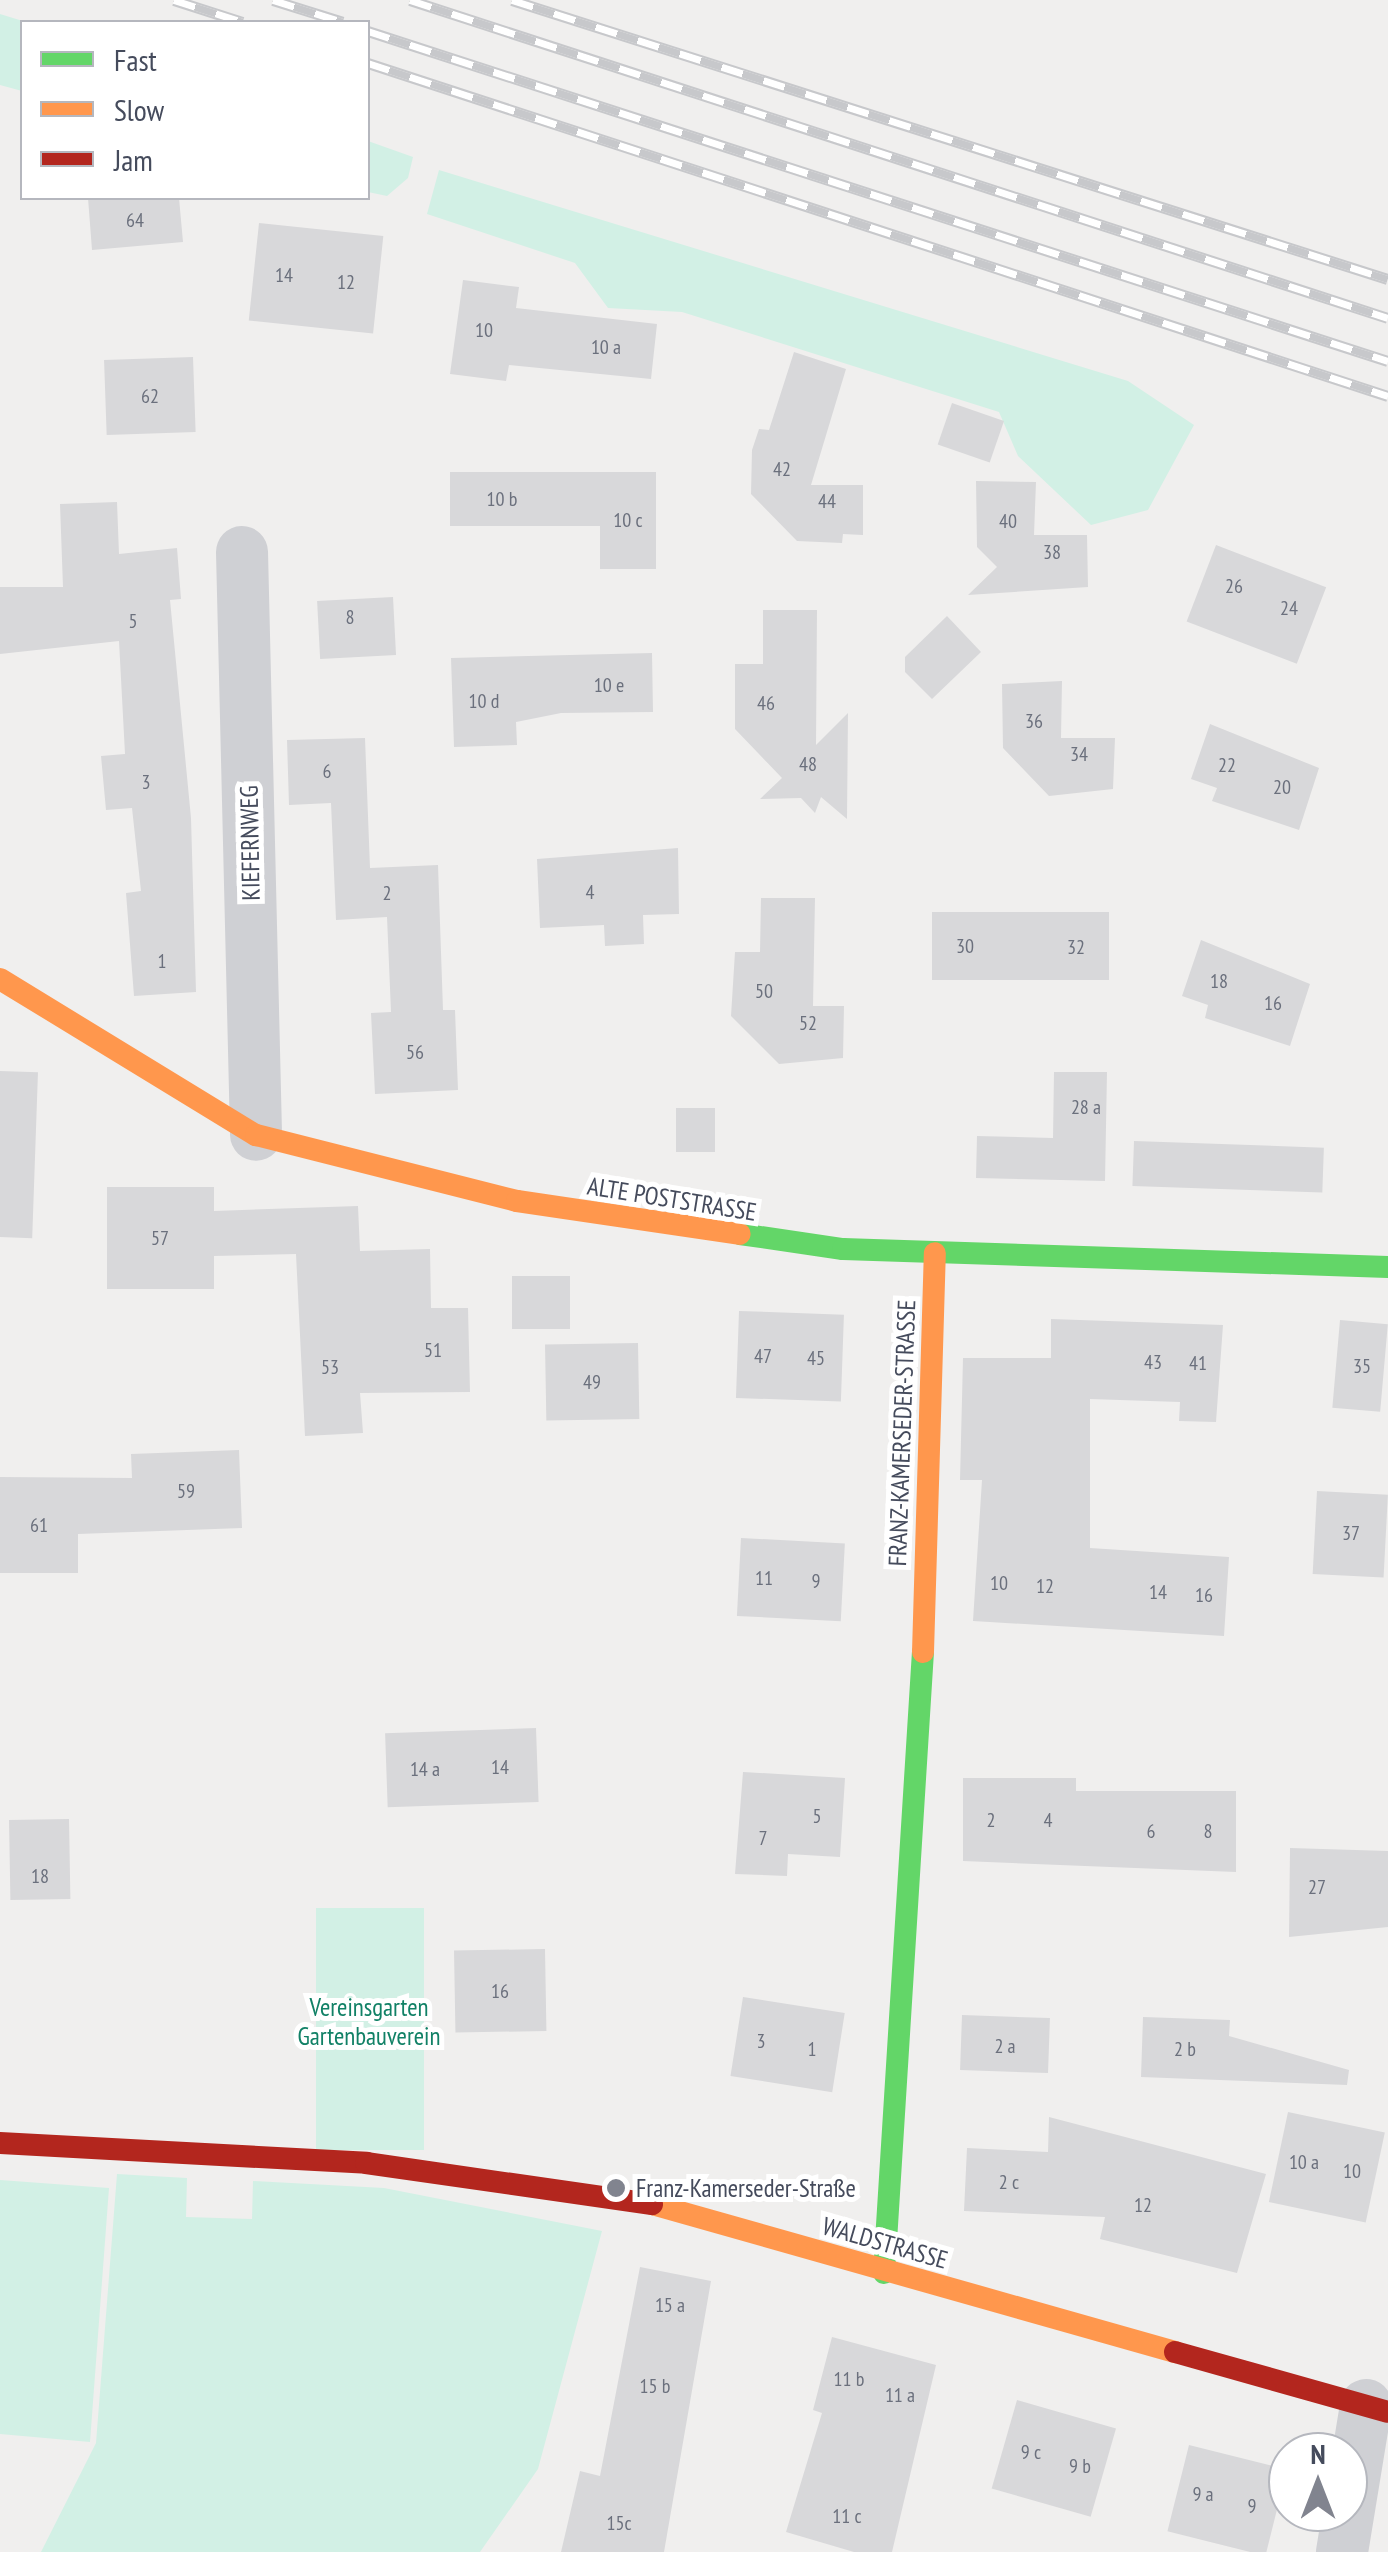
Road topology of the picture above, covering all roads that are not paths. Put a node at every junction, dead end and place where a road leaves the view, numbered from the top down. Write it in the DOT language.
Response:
graph roads {
  1 [pos="242,552"];
  2 [pos="0,979"];
  3 [pos="256,1135"];
  4 [pos="935,1253"];
  5 [pos="1388,1267"];
  6 [pos="0,2144"];
  7 [pos="884,2273"];
  8 [pos="1377,2408"];
  9 [pos="1342,2552"];
  1 -- 3 [label="street, KIEFERNWEG"];
  2 -- 3 [label="street, ALTE POSTSTRASSE"];
  3 -- 4 [label="street, ALTE POSTSTRASSE"];
  4 -- 5 [label="street, ALTE POSTSTRASSE"];
  4 -- 7 [label="street, FRANZ-KAMERSEDER-STRASSE"];
  6 -- 7 [label="street, WALDSTRASSE"];
  7 -- 8 [label="street, WALDSTRASSE"];
  8 -- 9 [label="street"];
}
